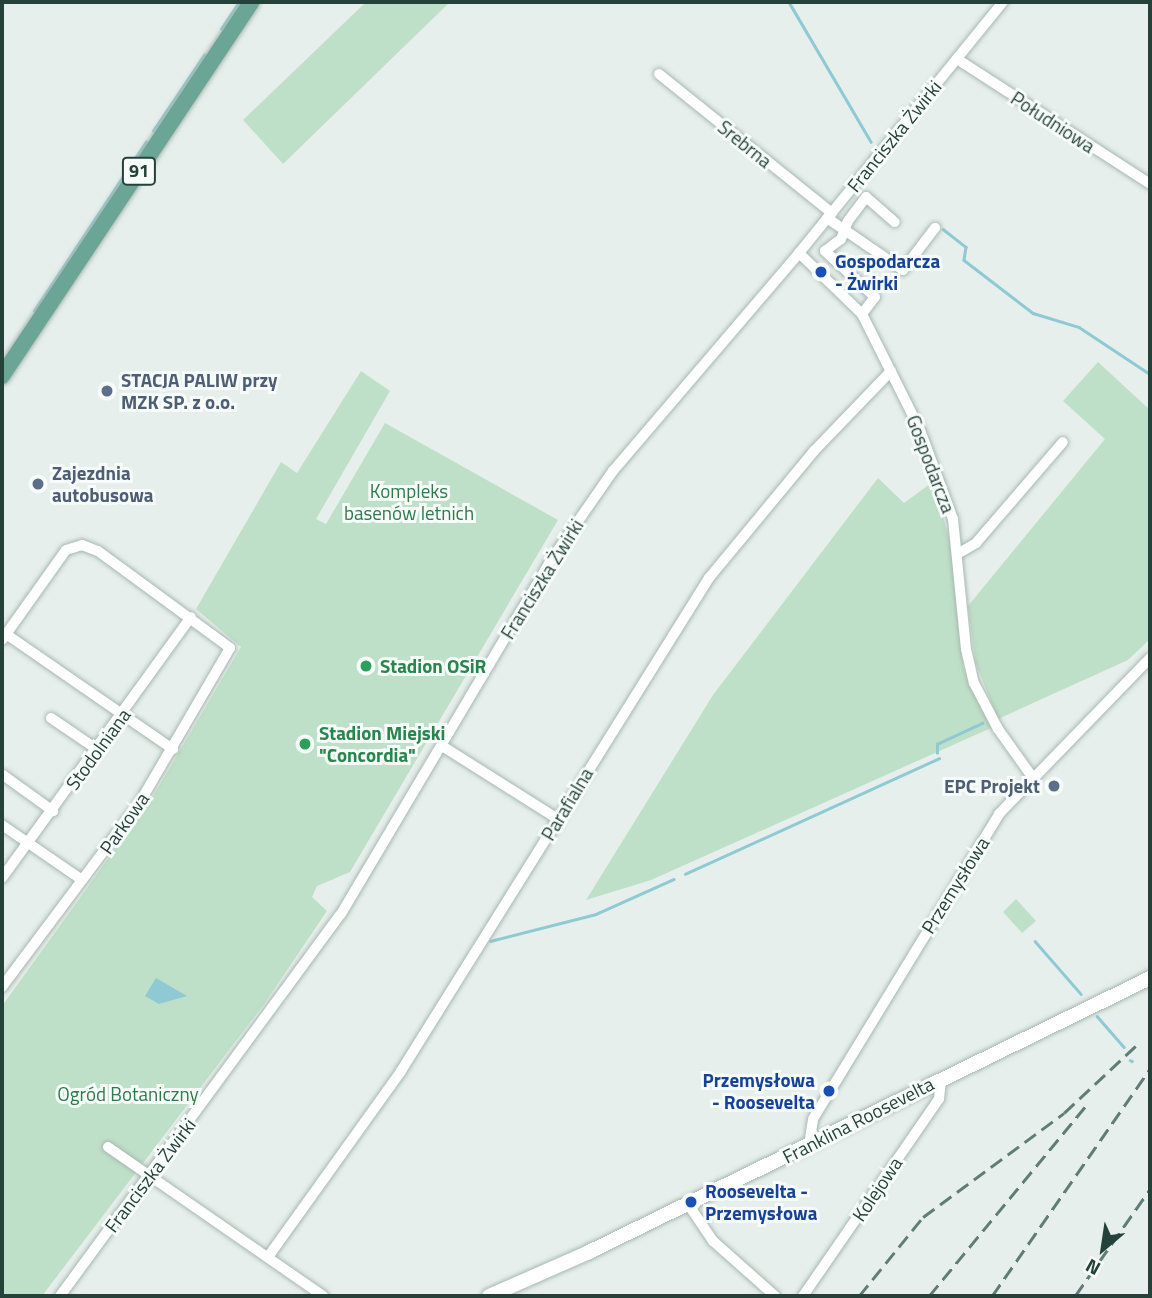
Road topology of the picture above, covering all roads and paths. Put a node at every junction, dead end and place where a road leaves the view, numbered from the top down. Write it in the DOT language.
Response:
graph roads {
  1 [pos="251,2"];
  2 [pos="1003,2"];
  3 [pos="957,59"];
  4 [pos="659,74"];
  5 [pos="1150,184"];
  6 [pos="829,216"];
  7 [pos="895,222"];
  8 [pos="936,228"];
  9 [pos="845,230"];
  10 [pos="799,253"];
  11 [pos="863,314"];
  12 [pos="891,370"];
  13 [pos="2,376"];
  14 [pos="1063,442"];
  15 [pos="959,553"];
  16 [pos="191,617"];
  17 [pos="4,637"];
  18 [pos="1150,658"];
  19 [pos="124,714"];
  20 [pos="51,718"];
  21 [pos="442,746"];
  22 [pos="173,749"];
  23 [pos="98,750"];
  24 [pos="2,775"];
  25 [pos="1033,778"];
  26 [pos="53,811"];
  27 [pos="558,819"];
  28 [pos="2,825"];
  29 [pos="28,843"];
  30 [pos="3,873"];
  31 [pos="82,880"];
  32 [pos="1150,978"];
  33 [pos="2,987"];
  34 [pos="941,1079"];
  35 [pos="809,1145"];
  36 [pos="108,1147"];
  37 [pos="149,1175"];
  38 [pos="688,1204"];
  39 [pos="268,1257"];
  40 [pos="60,1296"];
  41 [pos="323,1296"];
  42 [pos="489,1296"];
  43 [pos="775,1296"];
  44 [pos="803,1296"];
  1 -- 13 [label="main road, 91"];
  2 -- 3 [label="street, Franciszka Żwirki"];
  3 -- 5 [label="street, Południowa"];
  3 -- 6 [label="street, Franciszka Żwirki"];
  4 -- 6 [label="street, Srebrna"];
  6 -- 9 [label="street, Srebrna"];
  6 -- 10 [label="street, Franciszka Żwirki"];
  7 -- 9 [label="street"];
  8 -- 9 [label="street, Srebrna"];
  9 -- 11 [label="street"];
  10 -- 11 [label="street, Gospodarcza"];
  10 -- 21 [label="street, Franciszka Żwirki"];
  11 -- 12 [label="street, Gospodarcza"];
  12 -- 15 [label="street, Gospodarcza"];
  12 -- 27 [label="street, Parafialna"];
  14 -- 15 [label="street"];
  15 -- 25 [label="street, Gospodarcza"];
  16 -- 17 [label="street"];
  16 -- 19 [label="street, Stodolniana"];
  16 -- 22 [label="street, Parkowa"];
  17 -- 19 [label="street"];
  18 -- 25 [label="street, Przemysłowa"];
  19 -- 22 [label="street"];
  19 -- 23 [label="street, Stodolniana"];
  20 -- 23 [label="street"];
  21 -- 27 [label="street"];
  21 -- 37 [label="street, Franciszka Żwirki"];
  22 -- 31 [label="street, Parkowa"];
  23 -- 26 [label="street, Stodolniana"];
  24 -- 26 [label="street"];
  25 -- 35 [label="street, Przemysłowa"];
  26 -- 29 [label="street, Stodolniana"];
  27 -- 39 [label="street, Parafialna"];
  28 -- 29 [label="street"];
  29 -- 30 [label="street, Stodolniana"];
  29 -- 31 [label="street"];
  31 -- 33 [label="street, Parkowa"];
  32 -- 34 [label="street, Franklina Roosevelta"];
  34 -- 35 [label="street, Franklina Roosevelta"];
  34 -- 44 [label="street, Kolejowa"];
  35 -- 38 [label="street, Franklina Roosevelta"];
  36 -- 37 [label="street"];
  37 -- 39 [label="street"];
  37 -- 40 [label="street, Franciszka Żwirki"];
  38 -- 42 [label="street, Franklina Roosevelta"];
  38 -- 43 [label="street"];
  39 -- 41 [label="street"];
}
